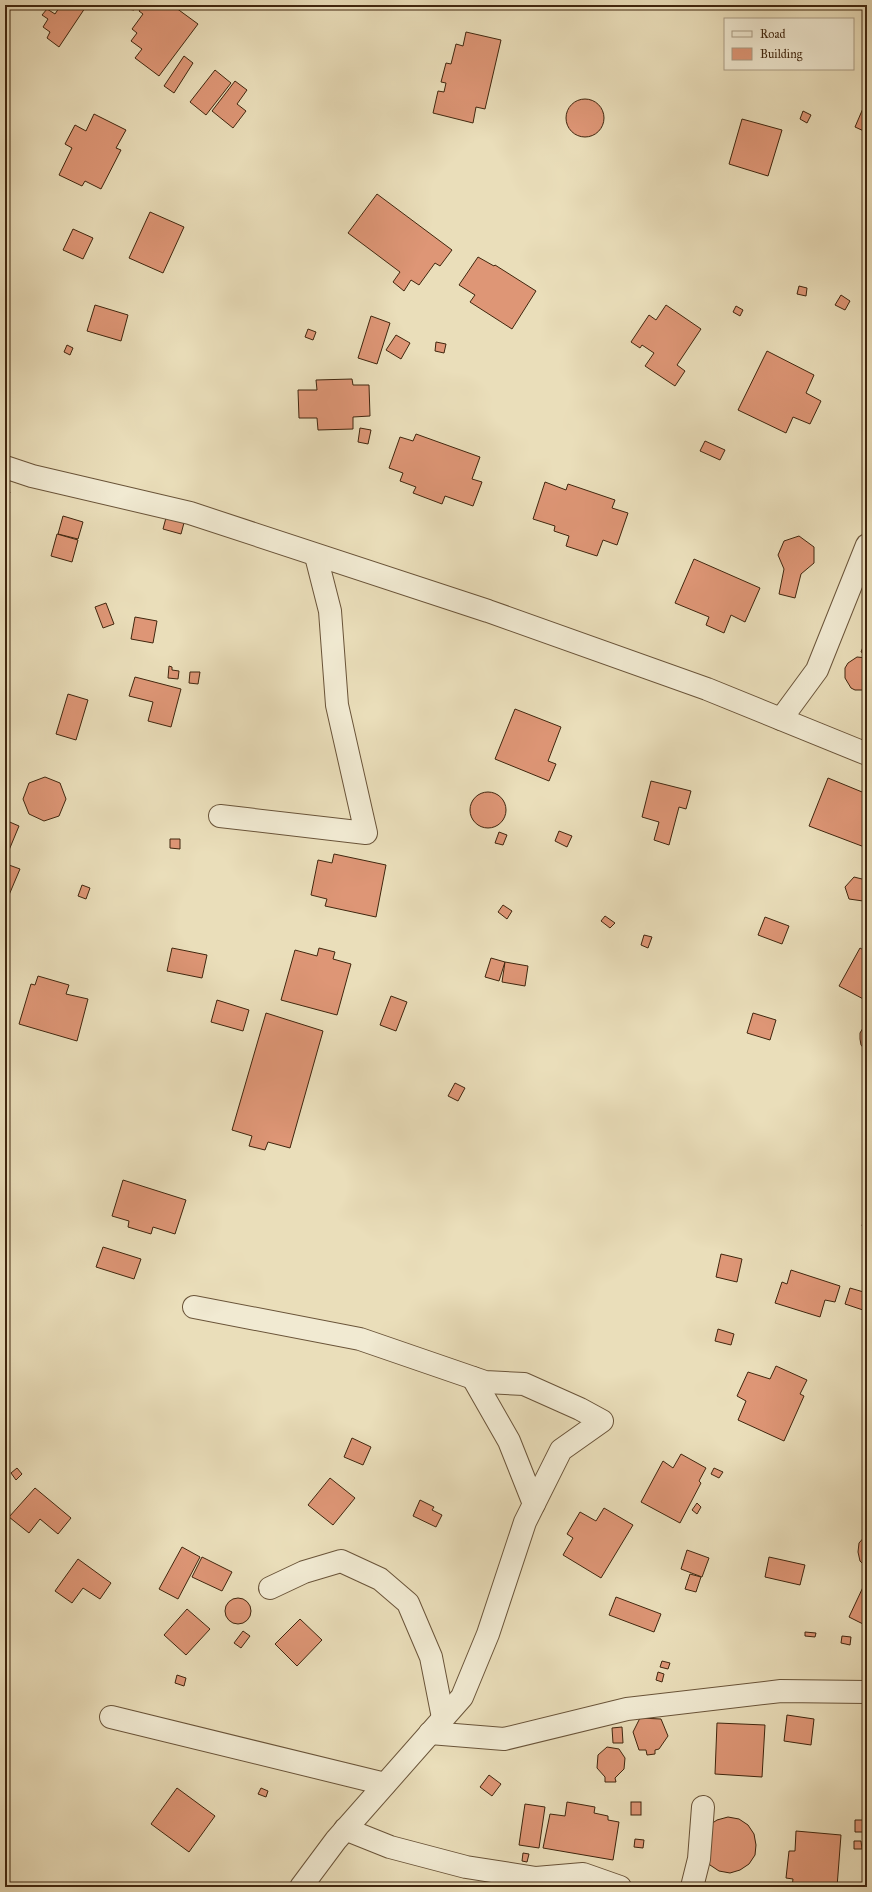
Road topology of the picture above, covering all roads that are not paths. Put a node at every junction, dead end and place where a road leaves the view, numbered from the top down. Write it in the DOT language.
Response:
graph roads {
  1 [pos="5,466"];
  2 [pos="867,545"];
  3 [pos="316,556"];
  4 [pos="782,719"];
  5 [pos="867,754"];
  6 [pos="220,816"];
  7 [pos="194,1307"];
  8 [pos="473,1378"];
  9 [pos="534,1504"];
  10 [pos="270,1588"];
  11 [pos="867,1692"];
  12 [pos="112,1717"];
  13 [pos="437,1725"];
  14 [pos="385,1784"];
  15 [pos="703,1807"];
  16 [pos="345,1829"];
  17 [pos="301,1887"];
  18 [pos="620,1887"];
  19 [pos="692,1887"];
  1 -- 3 [label="street"];
  2 -- 4 [label="street"];
  3 -- 4 [label="street"];
  3 -- 6 [label="street"];
  4 -- 5 [label="street"];
  7 -- 8 [label="street"];
  8 -- 9 [label="street"];
  8 -- 9 [label="street"];
  9 -- 13 [label="street"];
  10 -- 13 [label="street"];
  11 -- 13 [label="street"];
  12 -- 14 [label="street"];
  13 -- 14 [label="street"];
  14 -- 16 [label="street"];
  15 -- 19 [label="street"];
  16 -- 17 [label="street"];
  16 -- 18 [label="street"];
}
